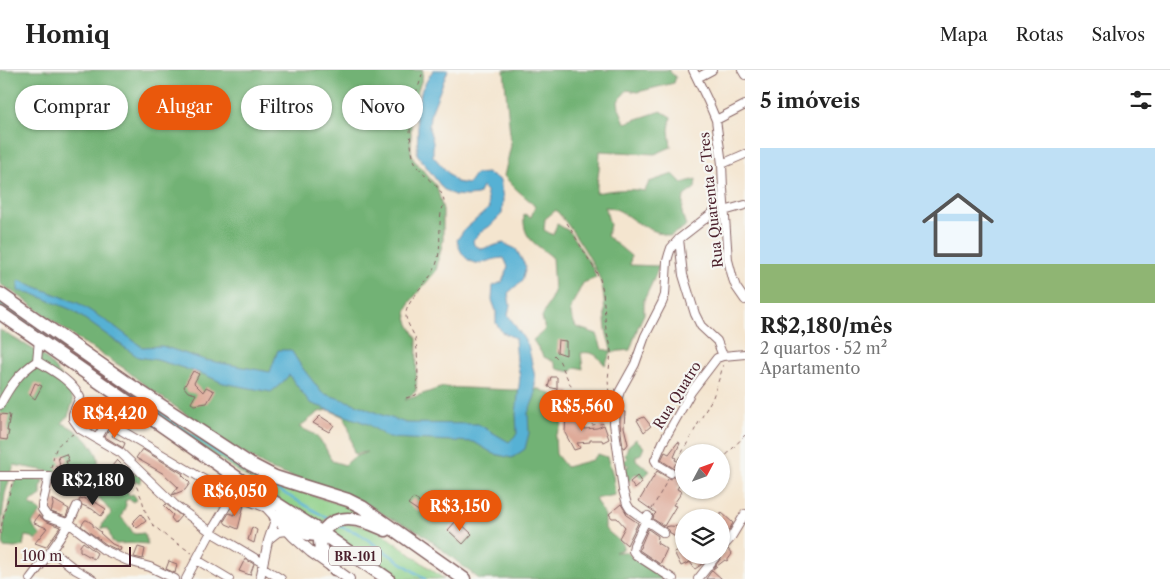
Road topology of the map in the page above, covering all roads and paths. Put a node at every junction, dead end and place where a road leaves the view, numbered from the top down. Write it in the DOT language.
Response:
graph roads {
  1 [pos="423,70"];
  2 [pos="693,70"];
  3 [pos="712,70"];
  4 [pos="742,70"];
  5 [pos="745,75"];
  6 [pos="697,78"];
  7 [pos="745,105"];
  8 [pos="716,120"];
  9 [pos="745,154"];
  10 [pos="722,164"];
  11 [pos="745,205"];
  12 [pos="724,207"];
  13 [pos="567,223"];
  14 [pos="679,239"];
  15 [pos="0,294"];
  16 [pos="745,300"];
  17 [pos="0,313"];
  18 [pos="39,340"];
  19 [pos="745,354"];
  20 [pos="554,355"];
  21 [pos="723,356"];
  22 [pos="37,362"];
  23 [pos="406,398"];
  24 [pos="609,400"];
  25 [pos="0,405"];
  26 [pos="614,423"];
  27 [pos="80,429"];
  28 [pos="745,435"];
  29 [pos="97,439"];
  30 [pos="730,451"];
  31 [pos="128,469"];
  32 [pos="671,474"];
  33 [pos="0,476"];
  34 [pos="13,476"];
  35 [pos="49,476"];
  36 [pos="246,484"];
  37 [pos="233,495"];
  38 [pos="77,506"];
  39 [pos="0,513"];
  40 [pos="4,513"];
  41 [pos="271,513"];
  42 [pos="745,514"];
  43 [pos="647,518"];
  44 [pos="70,524"];
  45 [pos="288,531"];
  46 [pos="211,532"];
  47 [pos="322,533"];
  48 [pos="664,533"];
  49 [pos="0,534"];
  50 [pos="269,539"];
  51 [pos="407,539"];
  52 [pos="730,539"];
  53 [pos="52,551"];
  54 [pos="198,558"];
  55 [pos="710,564"];
  56 [pos="263,565"];
  57 [pos="342,575"];
  58 [pos="30,579"];
  59 [pos="92,579"];
  60 [pos="176,579"];
  61 [pos="186,579"];
  62 [pos="229,579"];
  63 [pos="260,579"];
  64 [pos="281,579"];
  65 [pos="388,579"];
  66 [pos="464,579"];
  67 [pos="673,579"];
  68 [pos="698,579"];
  1 -- 23 [label="path"];
  2 -- 6 [label="street, Rua Quarenta e Tres"];
  3 -- 6 [label="street"];
  4 -- 5 [label="street"];
  6 -- 8 [label="street, Rua Quarenta e Tres"];
  7 -- 8 [label="street"];
  8 -- 10 [label="street, Rua Quarenta e Tres"];
  9 -- 10 [label="street"];
  10 -- 12 [label="street, Rua Quarenta e Tres"];
  11 -- 12 [label="street"];
  12 -- 14 [label="street"];
  12 -- 16 [label="street, Rua Quarenta e Tres"];
  13 -- 24 [label="path"];
  14 -- 21 [label="street"];
  14 -- 26 [label="street"];
  15 -- 51 [label="highway"];
  17 -- 18 [label="highway, BR-101"];
  18 -- 22 [label="street"];
  18 -- 36 [label="highway, BR-101"];
  19 -- 21 [label="street"];
  20 -- 26 [label="path"];
  21 -- 32 [label="path, Rua Quatro"];
  21 -- 32 [label="street, Rua Quatro"];
  22 -- 25 [label="street"];
  22 -- 27 [label="street"];
  26 -- 43 [label="street"];
  27 -- 29 [label="street"];
  27 -- 35 [label="path"];
  28 -- 30 [label="path"];
  29 -- 37 [label="street"];
  29 -- 46 [label="street"];
  31 -- 54 [label="path"];
  32 -- 43 [label="path, Rua Quatro"];
  33 -- 34 [label="street"];
  34 -- 35 [label="street"];
  34 -- 40 [label="path"];
  35 -- 44 [label="street"];
  36 -- 41 [label="main road"];
  36 -- 47 [label="highway, BR-101"];
  37 -- 41 [label="street"];
  37 -- 46 [label="street"];
  38 -- 44 [label="street"];
  39 -- 40 [label="path"];
  40 -- 49 [label="path"];
  41 -- 45 [label="main road"];
  41 -- 47 [label="highway"];
  41 -- 50 [label="street"];
  42 -- 52 [label="street"];
  43 -- 48 [label="street"];
  43 -- 67 [label="street"];
  44 -- 53 [label="street"];
  44 -- 60 [label="street"];
  45 -- 50 [label="street"];
  45 -- 57 [label="main road"];
  46 -- 54 [label="street"];
  46 -- 56 [label="street"];
  47 -- 51 [label="highway"];
  47 -- 57 [label="highway"];
  47 -- 65 [label="highway, BR-101"];
  50 -- 56 [label="street"];
  51 -- 66 [label="highway"];
  53 -- 58 [label="street"];
  53 -- 59 [label="street"];
  54 -- 61 [label="street"];
  54 -- 62 [label="street"];
  55 -- 68 [label="street"];
  56 -- 63 [label="street"];
  56 -- 64 [label="street"];
}
